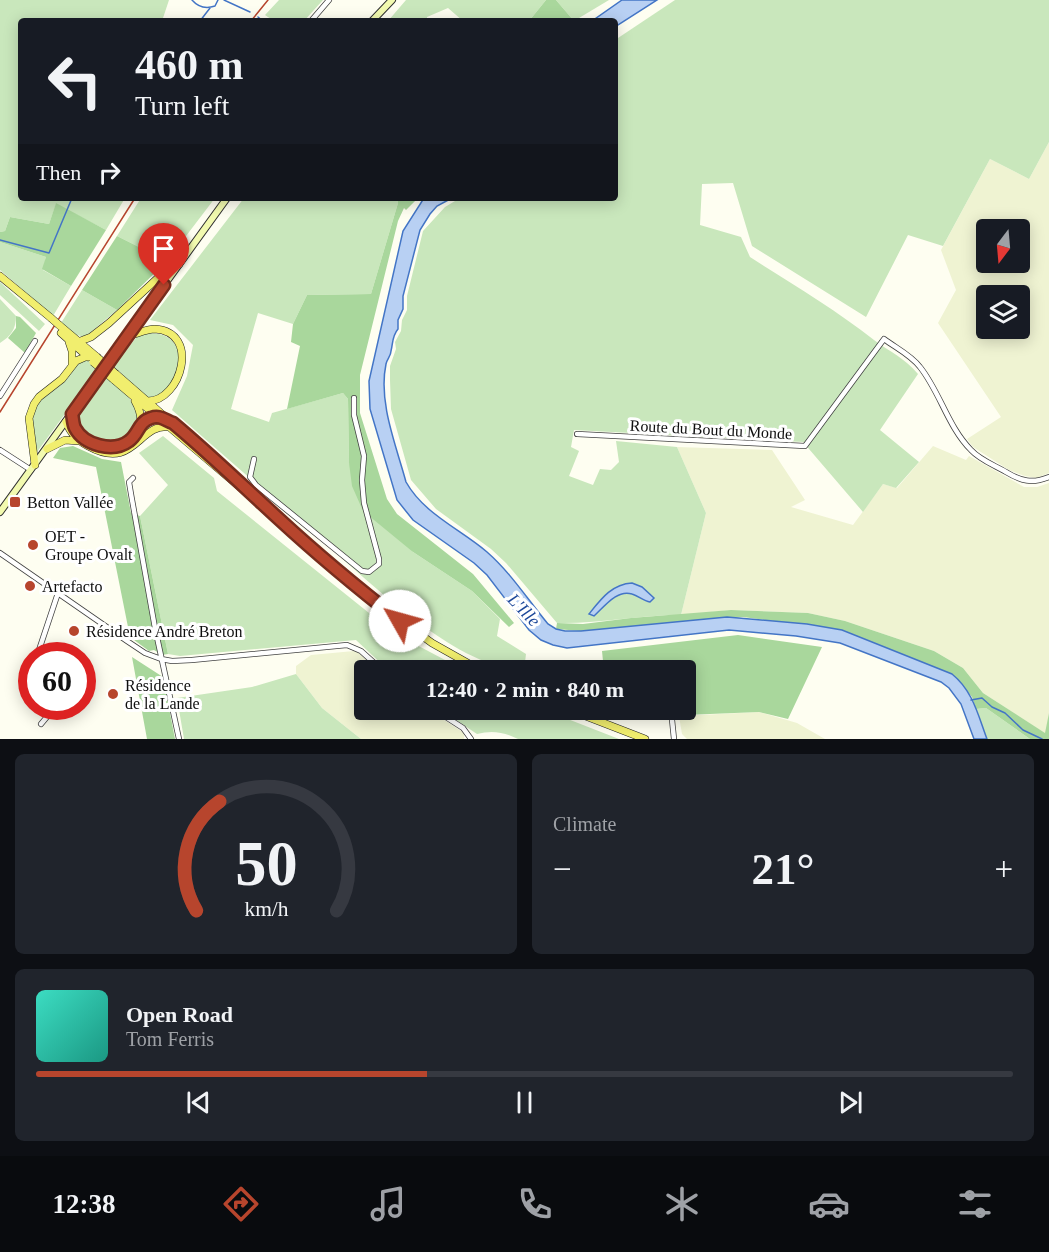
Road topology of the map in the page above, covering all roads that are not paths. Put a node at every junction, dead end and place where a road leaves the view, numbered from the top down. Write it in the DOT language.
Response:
graph roads {
  1 [pos="329,0"];
  2 [pos="392,0"];
  3 [pos="313,18"];
  4 [pos="375,18"];
  5 [pos="225,201"];
  6 [pos="180,264"];
  7 [pos="0,276"];
  8 [pos="58,327"];
  9 [pos="128,336"];
  10 [pos="69,339"];
  11 [pos="35,341"];
  12 [pos="78,342"];
  13 [pos="93,359"];
  14 [pos="72,366"];
  15 [pos="115,376"];
  16 [pos="0,396"];
  17 [pos="132,396"];
  18 [pos="354,398"];
  19 [pos="148,401"];
  20 [pos="72,414"];
  21 [pos="156,416"];
  22 [pos="66,422"];
  23 [pos="140,425"];
  24 [pos="171,425"];
  25 [pos="577,434"];
  26 [pos="79,441"];
  27 [pos="47,449"];
  28 [pos="0,450"];
  29 [pos="254,459"];
  30 [pos="33,467"];
  31 [pos="1049,477"];
  32 [pos="133,478"];
  33 [pos="0,514"];
  34 [pos="1,554"];
  35 [pos="58,593"];
  36 [pos="42,642"];
  37 [pos="161,659"];
  38 [pos="371,660"];
  39 [pos="462,660"];
  40 [pos="45,720"];
  41 [pos="451,720"];
  42 [pos="596,720"];
  43 [pos="672,720"];
  44 [pos="41,723"];
  45 [pos="179,739"];
  46 [pos="471,739"];
  47 [pos="645,739"];
  48 [pos="674,739"];
  1 -- 3 [label="street"];
  2 -- 4 [label="main road"];
  5 -- 6 [label="main road"];
  6 -- 9 [label="main road"];
  6 -- 12 [label="main road"];
  7 -- 8 [label="main road, bridge"];
  8 -- 10 [label="main road"];
  8 -- 12 [label="main road"];
  9 -- 19 [label="main road"];
  9 -- 20 [label="main road"];
  10 -- 13 [label="main road"];
  10 -- 14 [label="main road"];
  11 -- 16 [label="street"];
  12 -- 13 [label="main road"];
  13 -- 14 [label="main road"];
  13 -- 15 [label="main road, bridge"];
  14 -- 30 [label="main road"];
  15 -- 17 [label="main road"];
  15 -- 19 [label="main road"];
  17 -- 21 [label="main road"];
  17 -- 23 [label="main road"];
  18 -- 29 [label="street"];
  19 -- 24 [label="main road"];
  20 -- 22 [label="main road"];
  20 -- 23 [label="main road"];
  21 -- 23 [label="main road"];
  21 -- 24 [label="main road"];
  22 -- 26 [label="main road"];
  22 -- 27 [label="main road"];
  24 -- 26 [label="main road"];
  24 -- 39 [label="main road"];
  25 -- 31 [label="street, Route du Bout du Monde"];
  26 -- 27 [label="main road"];
  27 -- 30 [label="main road"];
  28 -- 30 [label="street"];
  30 -- 33 [label="main road"];
  32 -- 37 [label="street"];
  34 -- 35 [label="street"];
  35 -- 36 [label="street"];
  35 -- 37 [label="street"];
  37 -- 38 [label="street"];
  37 -- 45 [label="street"];
  40 -- 44 [label="street"];
  41 -- 46 [label="street"];
  42 -- 47 [label="main road"];
  43 -- 48 [label="street"];
}
